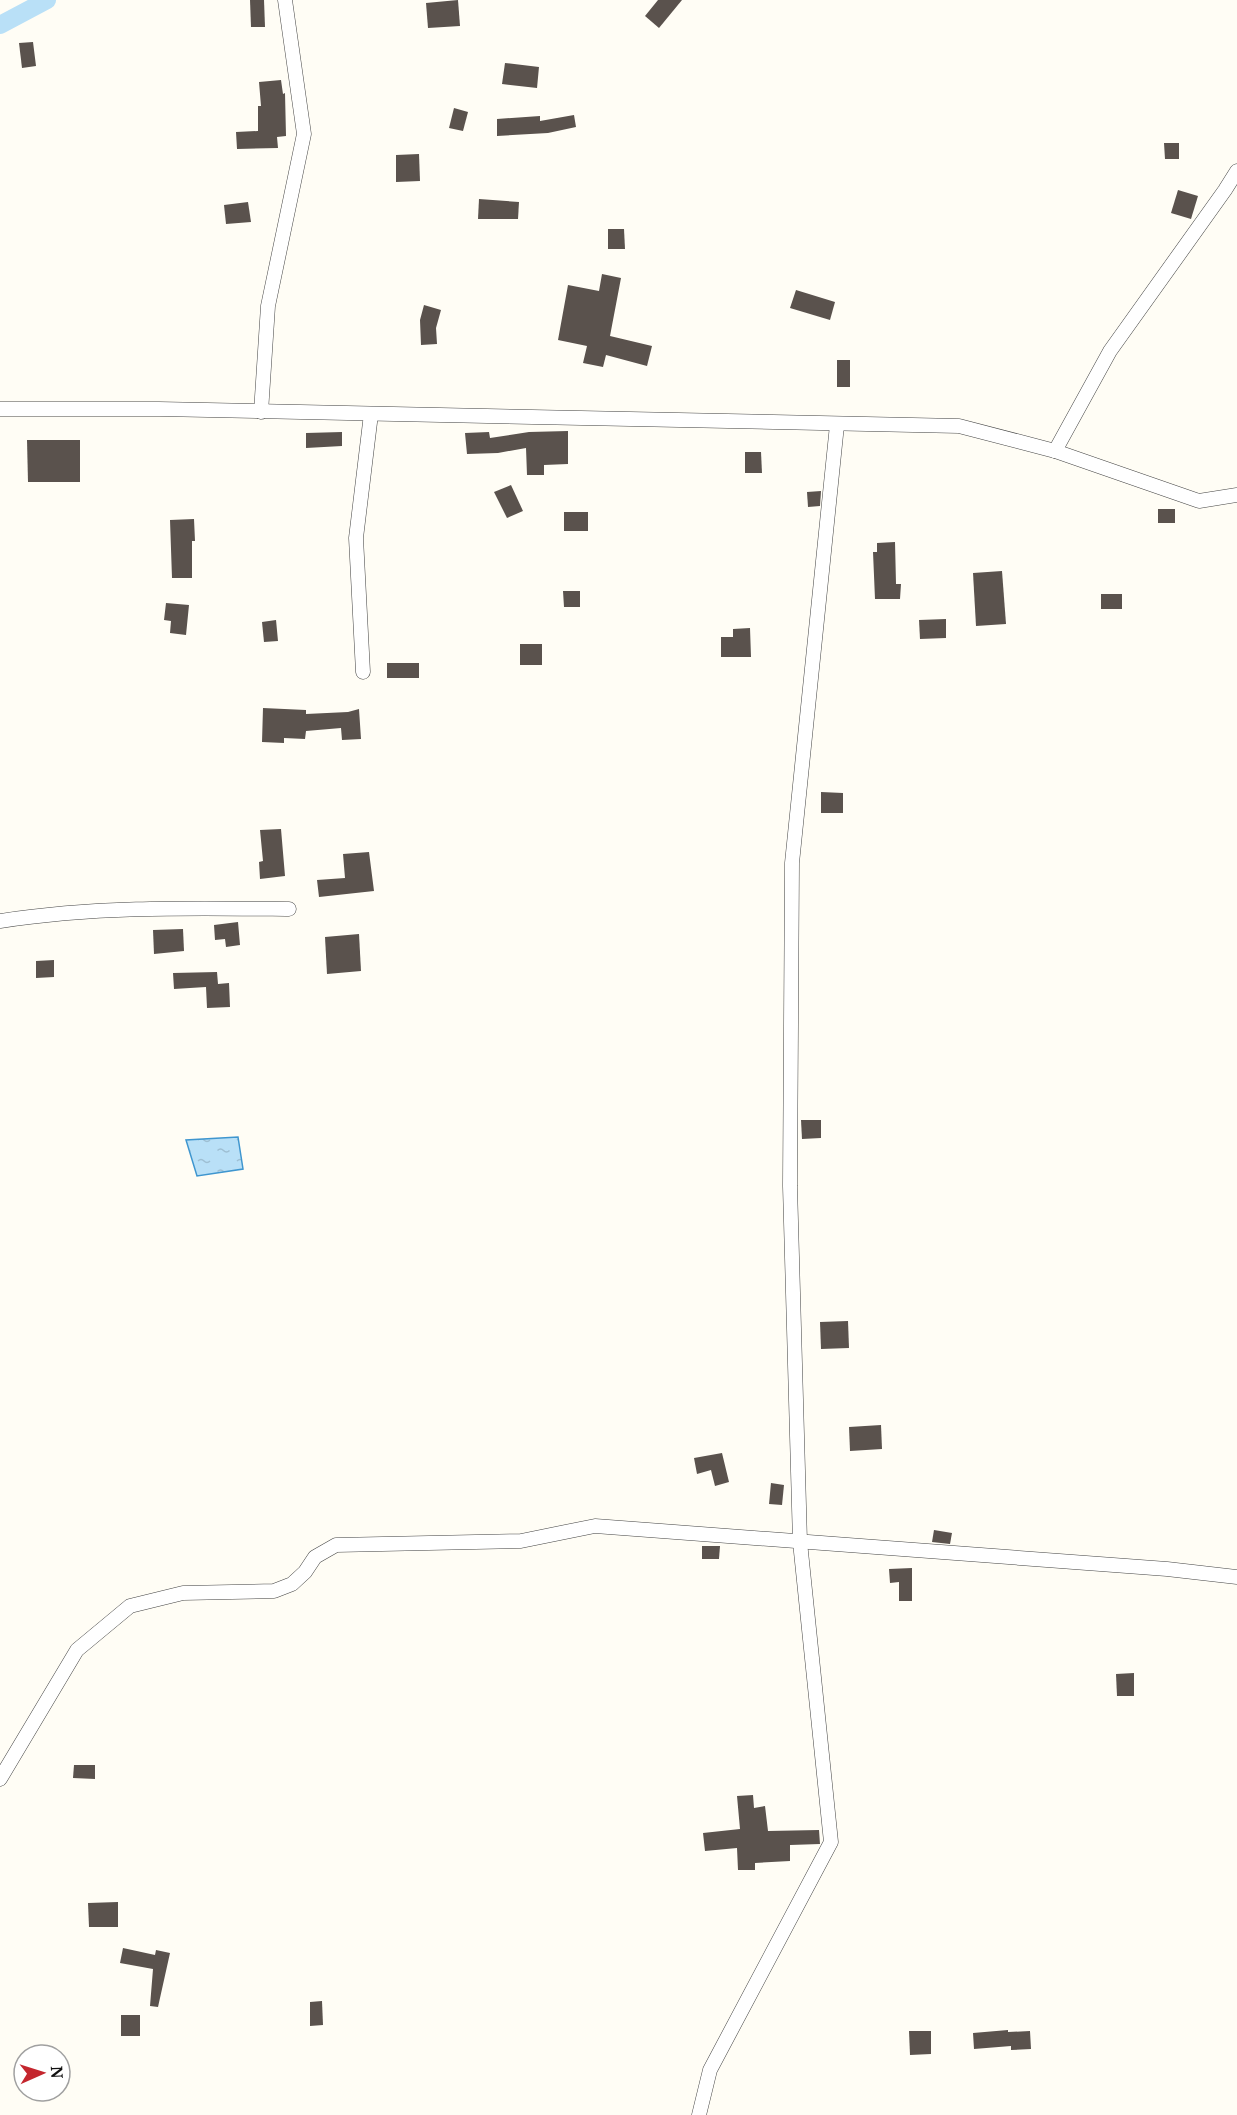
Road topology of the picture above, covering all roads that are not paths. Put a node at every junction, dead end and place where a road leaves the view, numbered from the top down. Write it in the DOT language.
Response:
graph roads {
  1 [pos="285,0"];
  2 [pos="1237,171"];
  3 [pos="0,410"];
  4 [pos="261,412"];
  5 [pos="371,414"];
  6 [pos="837,425"];
  7 [pos="1056,451"];
  8 [pos="1237,495"];
  9 [pos="363,672"];
  10 [pos="289,909"];
  11 [pos="0,921"];
  12 [pos="800,1542"];
  13 [pos="1237,1577"];
  14 [pos="0,1779"];
  15 [pos="699,2115"];
  1 -- 4 [label="street"];
  2 -- 7 [label="street"];
  3 -- 4 [label="street"];
  4 -- 5 [label="street"];
  5 -- 6 [label="street"];
  5 -- 9 [label="street"];
  6 -- 7 [label="street"];
  6 -- 12 [label="street"];
  7 -- 8 [label="street"];
  10 -- 11 [label="street"];
  12 -- 13 [label="street"];
  12 -- 14 [label="street"];
  12 -- 15 [label="street"];
}
